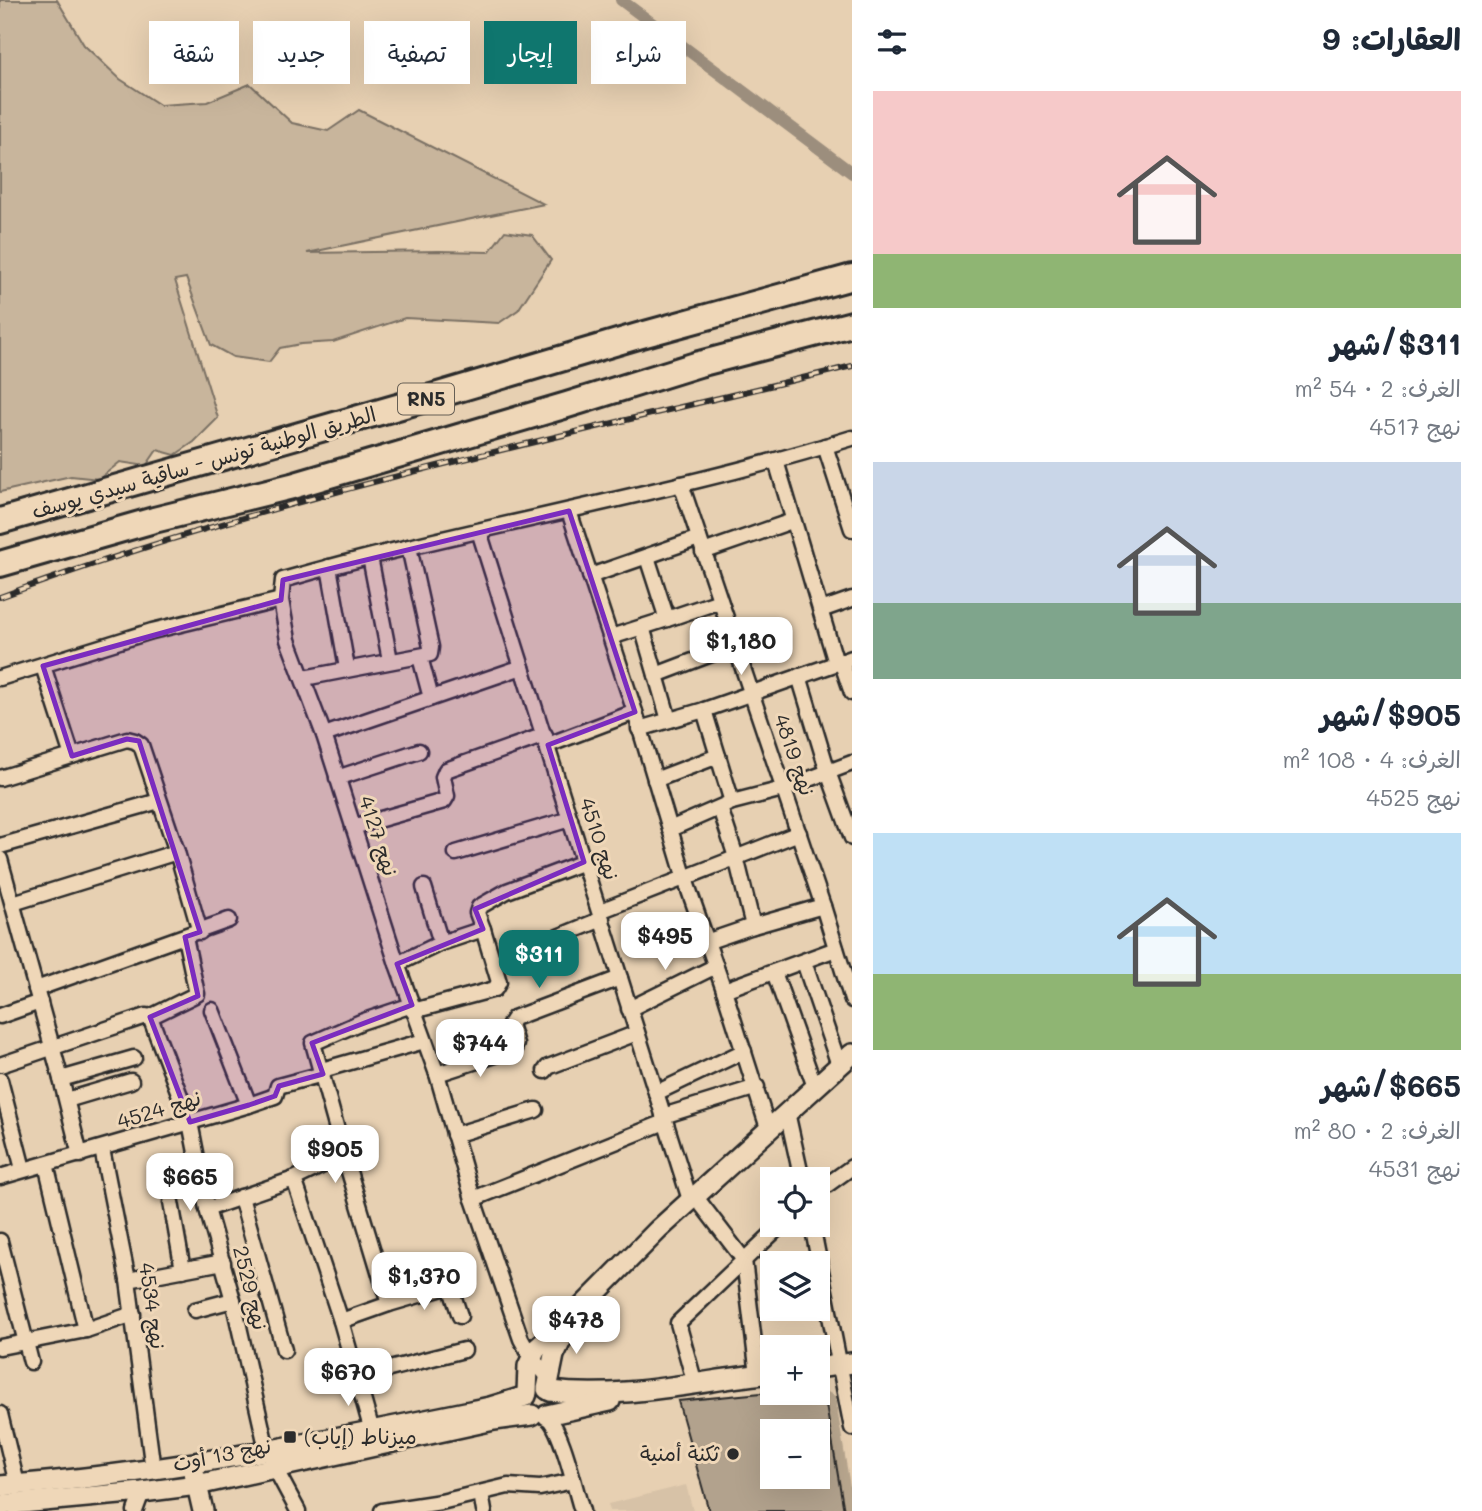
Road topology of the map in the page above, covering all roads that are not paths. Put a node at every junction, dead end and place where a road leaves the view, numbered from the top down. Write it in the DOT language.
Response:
graph roads {
  1 [pos="852,277"];
  2 [pos="852,324"];
  3 [pos="852,438"];
  4 [pos="825,446"];
  5 [pos="776,461"];
  6 [pos="681,484"];
  7 [pos="569,511"];
  8 [pos="0,521"];
  9 [pos="792,521"];
  10 [pos="852,529"];
  11 [pos="479,531"];
  12 [pos="701,545"];
  13 [pos="408,547"];
  14 [pos="370,557"];
  15 [pos="647,557"];
  16 [pos="0,564"];
  17 [pos="329,567"];
  18 [pos="590,576"];
  19 [pos="852,598"];
  20 [pos="281,600"];
  21 [pos="720,601"];
  22 [pos="821,610"];
  23 [pos="667,619"];
  24 [pos="642,627"];
  25 [pos="611,637"];
  26 [pos="735,645"];
  27 [pos="420,657"];
  28 [pos="390,660"];
  29 [pos="843,660"];
  30 [pos="43,666"];
  31 [pos="522,667"];
  32 [pos="347,668"];
  33 [pos="656,675"];
  34 [pos="799,676"];
  35 [pos="0,678"];
  36 [pos="304,678"];
  37 [pos="750,692"];
  38 [pos="852,693"];
  39 [pos="431,698"];
  40 [pos="704,710"];
  41 [pos="635,712"];
  42 [pos="669,720"];
  43 [pos="639,729"];
  44 [pos="324,735"];
  45 [pos="546,740"];
  46 [pos="419,751"];
  47 [pos="72,756"];
  48 [pos="718,756"];
  49 [pos="852,763"];
  50 [pos="828,772"];
  51 [pos="0,778"];
  52 [pos="337,778"];
  53 [pos="655,780"];
  54 [pos="783,789"];
  55 [pos="159,801"];
  56 [pos="726,805"];
  57 [pos="570,819"];
  58 [pos="352,827"];
  59 [pos="670,829"];
  60 [pos="799,833"];
  61 [pos="852,838"];
  62 [pos="0,846"];
  63 [pos="177,852"];
  64 [pos="456,853"];
  65 [pos="736,857"];
  66 [pos="0,859"];
  67 [pos="584,862"];
  68 [pos="685,879"];
  69 [pos="424,887"];
  70 [pos="13,903"];
  71 [pos="823,906"];
  72 [pos="601,915"];
  73 [pos="229,920"];
  74 [pos="752,926"];
  75 [pos="483,929"];
  76 [pos="200,932"];
  77 [pos="185,937"];
  78 [pos="706,942"];
  79 [pos="441,943"];
  80 [pos="836,949"];
  81 [pos="804,962"];
  82 [pos="494,963"];
  83 [pos="397,964"];
  84 [pos="716,966"];
  85 [pos="774,972"];
  86 [pos="620,978"];
  87 [pos="724,990"];
  88 [pos="38,996"];
  89 [pos="852,1000"];
  90 [pos="413,1008"];
  91 [pos="629,1009"];
  92 [pos="212,1010"];
  93 [pos="0,1017"];
  94 [pos="150,1017"];
  95 [pos="637,1033"];
  96 [pos="424,1041"];
  97 [pos="52,1049"];
  98 [pos="744,1051"];
  99 [pos="134,1058"];
  100 [pos="846,1059"];
  101 [pos="0,1065"];
  102 [pos="545,1071"];
  103 [pos="322,1072"];
  104 [pos="437,1074"];
  105 [pos="61,1079"];
  106 [pos="0,1081"];
  107 [pos="131,1081"];
  108 [pos="757,1087"];
  109 [pos="815,1087"];
  110 [pos="656,1093"];
  111 [pos="66,1100"];
  112 [pos="249,1105"];
  113 [pos="536,1110"];
  114 [pos="787,1112"];
  115 [pos="664,1119"];
  116 [pos="190,1122"];
  117 [pos="768,1128"];
  118 [pos="454,1135"];
  119 [pos="102,1149"];
  120 [pos="80,1155"];
  121 [pos="344,1155"];
  122 [pos="46,1164"];
  123 [pos="799,1167"];
  124 [pos="852,1167"];
  125 [pos="23,1169"];
  126 [pos="0,1177"];
  127 [pos="294,1179"];
  128 [pos="830,1183"];
  129 [pos="241,1197"];
  130 [pos="692,1198"];
  131 [pos="473,1199"];
  132 [pos="171,1202"];
  133 [pos="207,1209"];
  134 [pos="768,1237"];
  135 [pos="815,1237"];
  136 [pos="0,1241"];
  137 [pos="744,1260"];
  138 [pos="223,1262"];
  139 [pos="444,1268"];
  140 [pos="183,1270"];
  141 [pos="128,1280"];
  142 [pos="450,1286"];
  143 [pos="233,1300"];
  144 [pos="389,1304"];
  145 [pos="195,1310"];
  146 [pos="133,1314"];
  147 [pos="460,1316"];
  148 [pos="573,1316"];
  149 [pos="341,1321"];
  150 [pos="86,1330"];
  151 [pos="25,1341"];
  152 [pos="0,1347"];
  153 [pos="760,1347"];
  154 [pos="284,1350"];
  155 [pos="464,1350"];
  156 [pos="531,1357"];
  157 [pos="32,1362"];
  158 [pos="846,1364"];
  159 [pos="760,1375"];
  160 [pos="358,1377"];
  161 [pos="695,1384"];
  162 [pos="548,1386"];
  163 [pos="655,1390"];
  164 [pos="527,1394"];
  165 [pos="0,1414"];
  166 [pos="542,1415"];
  167 [pos="852,1428"];
  168 [pos="372,1431"];
  169 [pos="272,1460"];
  170 [pos="191,1464"];
  171 [pos="153,1470"];
  172 [pos="573,1481"];
  173 [pos="8,1485"];
  174 [pos="197,1485"];
  175 [pos="481,1493"];
  176 [pos="138,1502"];
  177 [pos="0,1505"];
  178 [pos="203,1511"];
  179 [pos="298,1511"];
  180 [pos="383,1511"];
  181 [pos="484,1511"];
  182 [pos="582,1511"];
  1 -- 8 [label="highway, الطريق الوطنية تونس - ساقية سيدي يوسف / RN5"];
  2 -- 16 [label="highway, الطريق الوطنية تونس - ساقية سيدي يوسف / RN5"];
  3 -- 4 [label="street"];
  4 -- 5 [label="street"];
  4 -- 10 [label="street"];
  5 -- 6 [label="street"];
  5 -- 9 [label="street"];
  6 -- 7 [label="street"];
  6 -- 12 [label="street, نهج 4819"];
  7 -- 11 [label="street"];
  7 -- 18 [label="street"];
  9 -- 12 [label="street"];
  9 -- 22 [label="street"];
  11 -- 13 [label="street"];
  11 -- 31 [label="street, نهج 4510"];
  12 -- 15 [label="street"];
  12 -- 21 [label="street, نهج 4819"];
  13 -- 14 [label="street"];
  13 -- 27 [label="street"];
  14 -- 17 [label="street"];
  14 -- 28 [label="street"];
  15 -- 18 [label="street"];
  15 -- 23 [label="street"];
  17 -- 20 [label="street"];
  17 -- 32 [label="street"];
  18 -- 25 [label="street"];
  19 -- 22 [label="street"];
  20 -- 30 [label="street"];
  20 -- 36 [label="street, نهج 4127"];
  21 -- 23 [label="street"];
  21 -- 26 [label="street, نهج 4819"];
  22 -- 29 [label="street"];
  23 -- 24 [label="street"];
  24 -- 25 [label="street"];
  24 -- 33 [label="street"];
  25 -- 41 [label="street"];
  26 -- 33 [label="street"];
  26 -- 37 [label="street, نهج 4819"];
  27 -- 28 [label="street"];
  27 -- 39 [label="street"];
  28 -- 32 [label="street"];
  29 -- 34 [label="street"];
  29 -- 38 [label="street"];
  30 -- 35 [label="street"];
  30 -- 47 [label="street"];
  31 -- 39 [label="street"];
  31 -- 45 [label="street, نهج 4510"];
  32 -- 36 [label="street"];
  33 -- 42 [label="street"];
  34 -- 37 [label="street"];
  34 -- 50 [label="street"];
  36 -- 44 [label="street, نهج 4127"];
  37 -- 40 [label="street"];
  37 -- 54 [label="street, نهج 4819"];
  39 -- 44 [label="street"];
  40 -- 42 [label="street"];
  40 -- 48 [label="street"];
  41 -- 43 [label="street"];
  41 -- 45 [label="street"];
  42 -- 43 [label="street"];
  43 -- 53 [label="street"];
  44 -- 52 [label="street, نهج 4127"];
  45 -- 57 [label="street, نهج 4510"];
  45 -- 58 [label="street"];
  46 -- 52 [label="street"];
  47 -- 51 [label="street"];
  47 -- 55 [label="street"];
  48 -- 53 [label="street"];
  48 -- 56 [label="street"];
  49 -- 50 [label="street"];
  50 -- 54 [label="street"];
  50 -- 61 [label="street"];
  52 -- 58 [label="street, نهج 4127"];
  53 -- 59 [label="street"];
  54 -- 56 [label="street"];
  54 -- 60 [label="street, نهج 4819"];
  55 -- 62 [label="street"];
  55 -- 63 [label="street"];
  56 -- 59 [label="street"];
  56 -- 65 [label="street"];
  57 -- 64 [label="street"];
  57 -- 67 [label="street, نهج 4510"];
  58 -- 83 [label="street, نهج 4127"];
  59 -- 68 [label="street"];
  60 -- 65 [label="street"];
  60 -- 71 [label="street, نهج 4819"];
  63 -- 70 [label="street"];
  63 -- 76 [label="street"];
  65 -- 68 [label="street"];
  65 -- 74 [label="street"];
  66 -- 70 [label="street"];
  67 -- 72 [label="street, نهج 4510"];
  67 -- 75 [label="street"];
  68 -- 72 [label="street"];
  68 -- 78 [label="street"];
  69 -- 79 [label="street"];
  70 -- 88 [label="street"];
  71 -- 74 [label="street"];
  71 -- 80 [label="street, نهج 4819"];
  72 -- 82 [label="street"];
  72 -- 86 [label="street, نهج 4510"];
  73 -- 76 [label="street"];
  74 -- 78 [label="street"];
  75 -- 79 [label="street"];
  75 -- 82 [label="street"];
  76 -- 77 [label="street"];
  77 -- 88 [label="street"];
  77 -- 94 [label="street"];
  78 -- 84 [label="street"];
  79 -- 83 [label="street"];
  80 -- 81 [label="street"];
  80 -- 89 [label="street, نهج 4819"];
  81 -- 85 [label="street"];
  81 -- 100 [label="street"];
  82 -- 90 [label="street"];
  83 -- 90 [label="street, نهج 4127"];
  84 -- 87 [label="street"];
  84 -- 91 [label="street"];
  85 -- 87 [label="street"];
  85 -- 109 [label="street"];
  86 -- 91 [label="street, نهج 4510"];
  86 -- 104 [label="street"];
  87 -- 98 [label="street"];
  88 -- 93 [label="street"];
  88 -- 97 [label="street"];
  90 -- 96 [label="street, نهج 4127"];
  90 -- 103 [label="street"];
  91 -- 95 [label="street, نهج 4510"];
  92 -- 112 [label="street"];
  94 -- 97 [label="street"];
  94 -- 116 [label="street, نهج 2529"];
  95 -- 102 [label="street"];
  95 -- 110 [label="street, نهج 4510"];
  96 -- 103 [label="street"];
  96 -- 104 [label="street, نهج 4127"];
  97 -- 101 [label="street"];
  97 -- 105 [label="street"];
  98 -- 108 [label="street"];
  98 -- 110 [label="street"];
  99 -- 105 [label="street"];
  100 -- 109 [label="main road"];
  103 -- 112 [label="street, نهج 4524"];
  103 -- 121 [label="street"];
  104 -- 118 [label="street, نهج 4127"];
  105 -- 111 [label="street"];
  106 -- 125 [label="street"];
  107 -- 111 [label="street"];
  108 -- 115 [label="street"];
  108 -- 117 [label="street"];
  109 -- 114 [label="main road"];
  110 -- 115 [label="street, نهج 4510"];
  111 -- 120 [label="street"];
  112 -- 116 [label="street, نهج 4524"];
  113 -- 118 [label="street"];
  114 -- 117 [label="main road"];
  114 -- 123 [label="street"];
  115 -- 130 [label="street, نهج 4510"];
  115 -- 131 [label="street"];
  116 -- 119 [label="street, نهج 4524"];
  116 -- 133 [label="street, نهج 2529"];
  117 -- 130 [label="main road"];
  118 -- 131 [label="street, نهج 4127"];
  119 -- 120 [label="street, نهج 4524"];
  119 -- 141 [label="street, نهج 4534"];
  120 -- 122 [label="street, نهج 4524"];
  121 -- 127 [label="street"];
  121 -- 144 [label="street"];
  122 -- 125 [label="street, نهج 4524"];
  122 -- 150 [label="street"];
  124 -- 128 [label="street"];
  125 -- 126 [label="street, نهج 4524"];
  127 -- 129 [label="street"];
  127 -- 149 [label="street"];
  129 -- 133 [label="street"];
  129 -- 154 [label="street"];
  130 -- 137 [label="street, نهج 4510"];
  130 -- 148 [label="main road"];
  131 -- 156 [label="street, نهج 4127"];
  132 -- 140 [label="street"];
  133 -- 138 [label="street, نهج 2529"];
  134 -- 137 [label="street"];
  135 -- 158 [label="street"];
  136 -- 151 [label="street"];
  137 -- 153 [label="street"];
  137 -- 161 [label="street"];
  138 -- 140 [label="street"];
  138 -- 143 [label="street, نهج 2529"];
  139 -- 142 [label="street"];
  140 -- 141 [label="street"];
  141 -- 146 [label="street, نهج 4534"];
  142 -- 144 [label="street"];
  142 -- 147 [label="street"];
  143 -- 145 [label="street"];
  143 -- 169 [label="street, نهج 2529"];
  144 -- 149 [label="street"];
  146 -- 150 [label="street"];
  146 -- 171 [label="street, نهج 4534"];
  148 -- 156 [label="main road"];
  148 -- 162 [label="main road"];
  149 -- 160 [label="street"];
  150 -- 151 [label="street"];
  151 -- 152 [label="street"];
  151 -- 157 [label="street"];
  155 -- 160 [label="street"];
  156 -- 162 [label="street, نهج 4127"];
  156 -- 164 [label="main road"];
  158 -- 167 [label="street"];
  159 -- 161 [label="main road"];
  160 -- 168 [label="street"];
  161 -- 163 [label="main road"];
  162 -- 163 [label="main road"];
  162 -- 164 [label="main road"];
  162 -- 166 [label="main road"];
  163 -- 166 [label="main road, نهج 13 أوت"];
  164 -- 166 [label="main road"];
  164 -- 168 [label="main road, نهج 13 أوت"];
  165 -- 173 [label="street"];
  166 -- 169 [label="main road, نهج 13 أوت"];
  166 -- 172 [label="street"];
  168 -- 169 [label="main road, نهج 13 أوت"];
  169 -- 170 [label="main road, نهج 13 أوت"];
  169 -- 174 [label="main road, نهج 13 أوت"];
  169 -- 179 [label="street, نهج 2529"];
  170 -- 171 [label="main road, نهج 13 أوت"];
  170 -- 174 [label="main road"];
  171 -- 173 [label="main road, نهج 13 أوت"];
  172 -- 175 [label="street"];
  172 -- 182 [label="street"];
  174 -- 176 [label="main road, نهج 13 أوت"];
  174 -- 178 [label="main road"];
  175 -- 180 [label="street"];
  175 -- 181 [label="street"];
  176 -- 177 [label="main road, نهج 13 أوت"];
}
